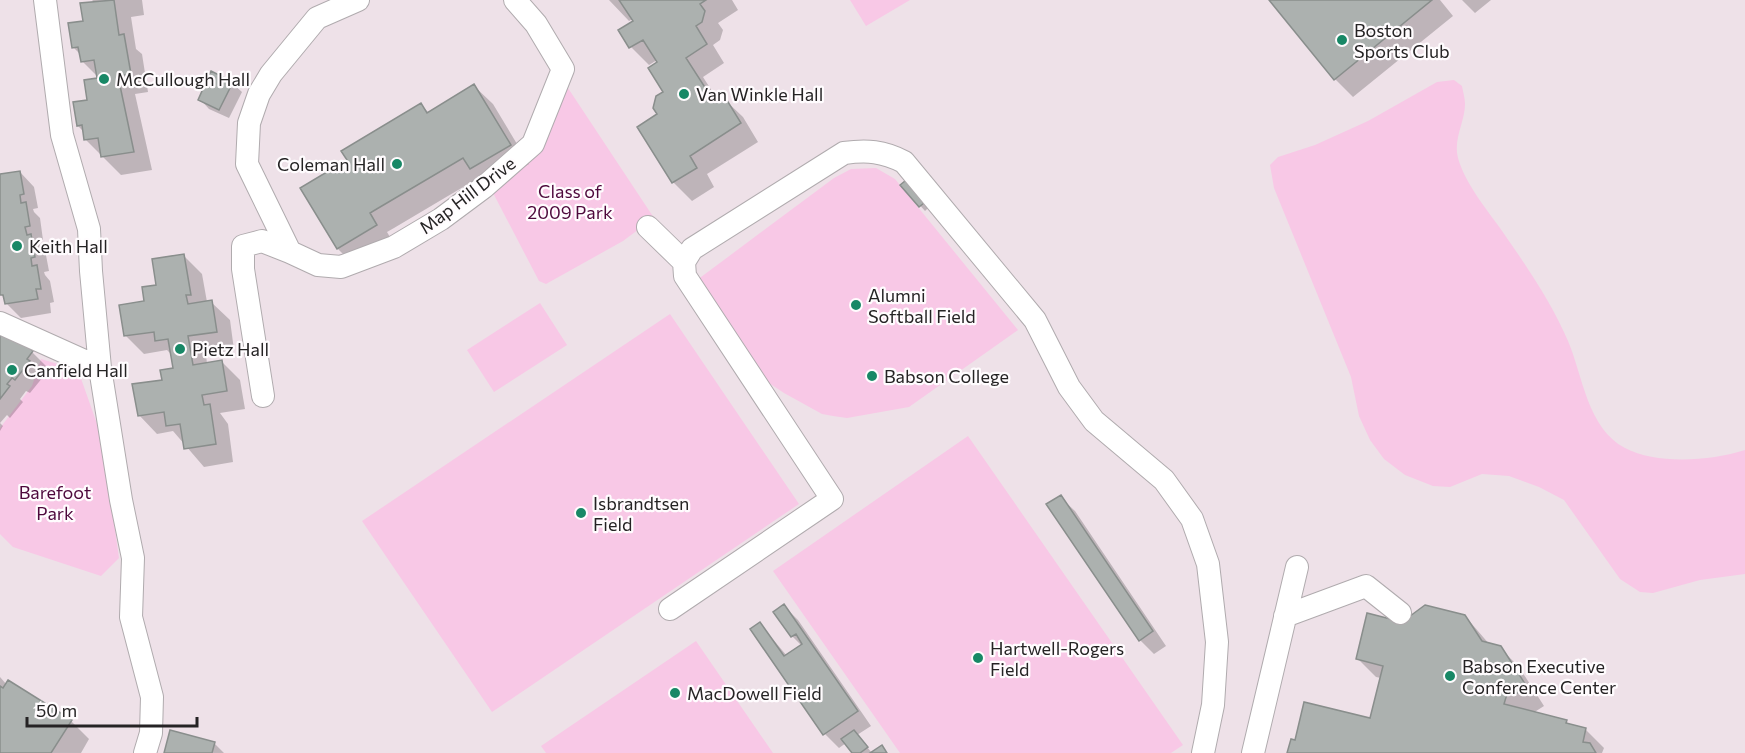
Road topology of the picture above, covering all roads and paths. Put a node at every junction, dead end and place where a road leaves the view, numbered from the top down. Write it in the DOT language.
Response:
graph roads {
  1 [pos="45,0"];
  2 [pos="358,0"];
  3 [pos="515,0"];
  4 [pos="312,9"];
  5 [pos="648,227"];
  6 [pos="290,252"];
  7 [pos="684,262"];
  8 [pos="0,323"];
  9 [pos="100,368"];
  10 [pos="262,396"];
  11 [pos="1297,567"];
  12 [pos="670,609"];
  13 [pos="1400,613"];
  14 [pos="1285,616"];
  15 [pos="145,753"];
  16 [pos="1203,753"];
  17 [pos="1253,753"];
  1 -- 9 [label="street"];
  2 -- 4 [label="street"];
  3 -- 6 [label="street, Map Hill Drive"];
  4 -- 6 [label="street"];
  5 -- 7 [label="street"];
  6 -- 10 [label="street"];
  7 -- 12 [label="street"];
  7 -- 16 [label="street"];
  8 -- 9 [label="street"];
  9 -- 15 [label="street"];
  11 -- 14 [label="street"];
  13 -- 14 [label="street"];
  14 -- 17 [label="street"];
}
